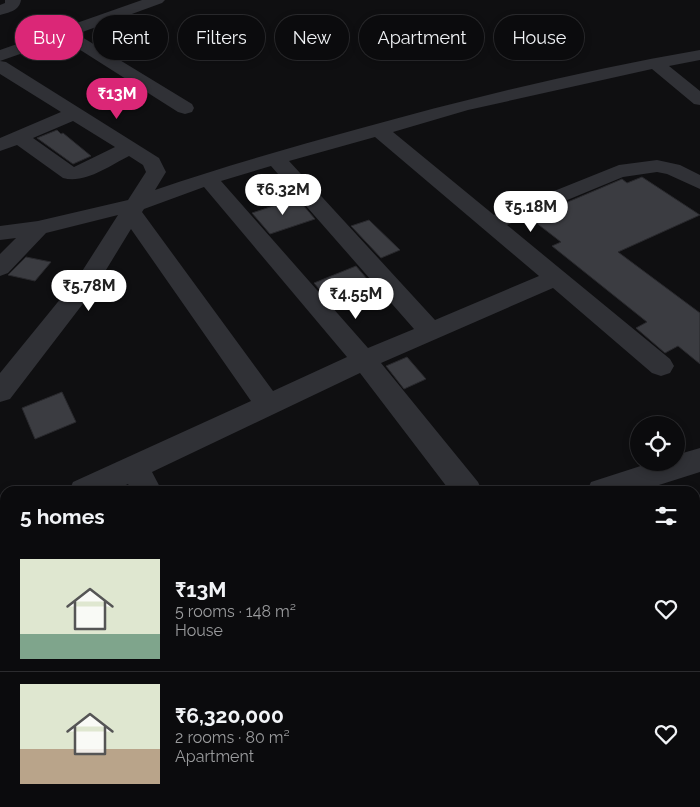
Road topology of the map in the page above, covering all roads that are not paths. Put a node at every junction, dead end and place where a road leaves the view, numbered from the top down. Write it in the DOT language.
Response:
graph roads {
  1 [pos="157,0"];
  2 [pos="83,26"];
  3 [pos="83,45"];
  4 [pos="15,51"];
  5 [pos="0,56"];
  6 [pos="698,58"];
  7 [pos="655,63"];
  8 [pos="0,66"];
  9 [pos="700,100"];
  10 [pos="185,108"];
  11 [pos="75,113"];
  12 [pos="378,129"];
  13 [pos="20,137"];
  14 [pos="0,145"];
  15 [pos="130,148"];
  16 [pos="275,158"];
  17 [pos="208,179"];
  18 [pos="700,182"];
  19 [pos="134,208"];
  20 [pos="491,224"];
  21 [pos="38,228"];
  22 [pos="1,232"];
  23 [pos="0,268"];
  24 [pos="556,278"];
  25 [pos="431,332"];
  26 [pos="364,360"];
  27 [pos="661,366"];
  28 [pos="0,392"];
  29 [pos="269,406"];
  30 [pos="700,460"];
  31 [pos="141,479"];
  32 [pos="108,486"];
  33 [pos="463,486"];
  34 [pos="618,486"];
  1 -- 2 [label="street"];
  3 -- 10 [label="street"];
  4 -- 5 [label="street"];
  6 -- 7 [label="street"];
  7 -- 9 [label="street"];
  7 -- 12 [label="street"];
  8 -- 11 [label="street"];
  11 -- 13 [label="street"];
  11 -- 15 [label="street"];
  12 -- 16 [label="street"];
  12 -- 20 [label="street"];
  13 -- 14 [label="street"];
  13 -- 15 [label="street"];
  15 -- 19 [label="street"];
  16 -- 17 [label="street"];
  16 -- 25 [label="street"];
  17 -- 19 [label="street"];
  17 -- 26 [label="street"];
  18 -- 20 [label="street"];
  19 -- 21 [label="street"];
  19 -- 28 [label="street"];
  19 -- 29 [label="street"];
  20 -- 24 [label="street"];
  21 -- 22 [label="street"];
  21 -- 23 [label="street"];
  24 -- 25 [label="street"];
  24 -- 27 [label="street"];
  25 -- 26 [label="street"];
  26 -- 29 [label="street"];
  26 -- 33 [label="street"];
  29 -- 31 [label="street"];
  30 -- 34 [label="street"];
  31 -- 32 [label="street"];
}
